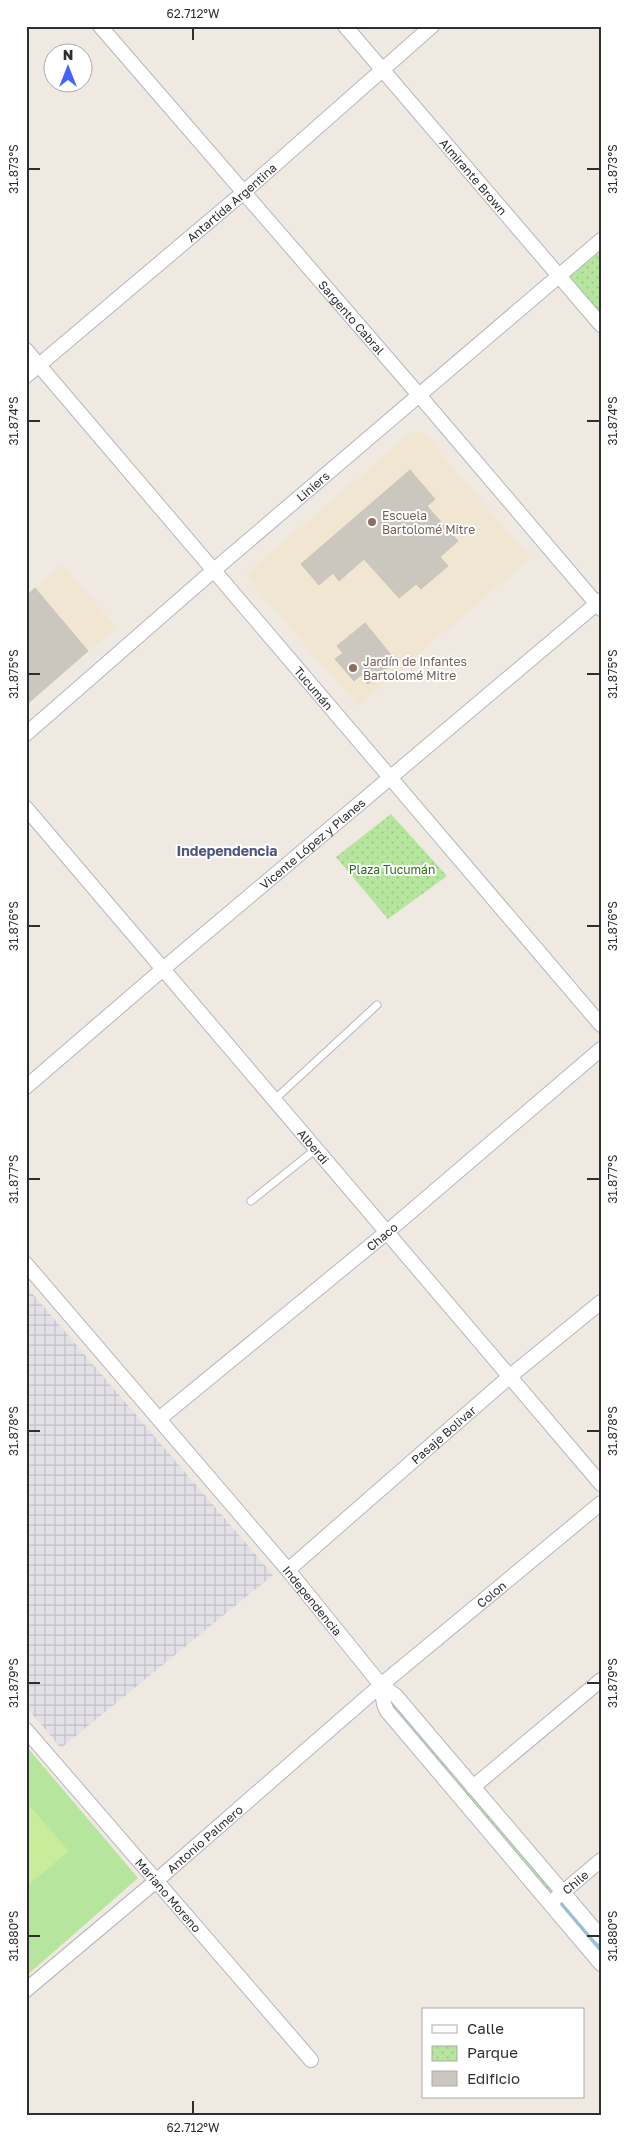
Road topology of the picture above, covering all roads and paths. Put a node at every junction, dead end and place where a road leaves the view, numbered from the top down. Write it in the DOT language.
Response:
graph roads {
  1 [pos="100,26"];
  2 [pos="345,26"];
  3 [pos="432,26"];
  4 [pos="383,69"];
  5 [pos="244,192"];
  6 [pos="601,240"];
  7 [pos="559,276"];
  8 [pos="601,325"];
  9 [pos="26,350"];
  10 [pos="39,365"];
  11 [pos="26,376"];
  12 [pos="419,395"];
  13 [pos="214,570"];
  14 [pos="599,604"];
  15 [pos="26,734"];
  16 [pos="391,778"];
  17 [pos="26,808"];
  18 [pos="163,969"];
  19 [pos="377,1005"];
  20 [pos="601,1025"];
  21 [pos="601,1049"];
  22 [pos="26,1087"];
  23 [pos="274,1100"];
  24 [pos="316,1149"];
  25 [pos="251,1201"];
  26 [pos="387,1232"];
  27 [pos="26,1264"];
  28 [pos="601,1302"];
  29 [pos="510,1377"];
  30 [pos="159,1419"];
  31 [pos="601,1484"];
  32 [pos="601,1503"];
  33 [pos="288,1570"];
  34 [pos="601,1680"];
  35 [pos="381,1685"];
  36 [pos="26,1730"];
  37 [pos="473,1787"];
  38 [pos="601,1860"];
  39 [pos="156,1880"];
  40 [pos="563,1893"];
  41 [pos="550,1903"];
  42 [pos="601,1937"];
  43 [pos="601,1964"];
  44 [pos="26,1990"];
  45 [pos="311,2060"];
  1 -- 5 [label="street, Sargento Cabral"];
  2 -- 4 [label="street, Almirante Brown"];
  3 -- 4 [label="street, Antartida Argentina"];
  4 -- 5 [label="street, Antartida Argentina"];
  4 -- 7 [label="street, Almirante Brown"];
  5 -- 10 [label="street, Antartida Argentina"];
  5 -- 12 [label="street, Sargento Cabral"];
  6 -- 7 [label="street, Liniers"];
  7 -- 8 [label="street, Almirante Brown"];
  7 -- 12 [label="street, Liniers"];
  9 -- 10 [label="street, Tucumán"];
  10 -- 11 [label="street, Antartida Argentina"];
  10 -- 13 [label="street, Tucumán"];
  12 -- 13 [label="street, Liniers"];
  12 -- 14 [label="street, Sargento Cabral"];
  13 -- 15 [label="street, Liniers"];
  13 -- 16 [label="street, Tucumán"];
  14 -- 16 [label="street, Vicente López y Planes"];
  16 -- 18 [label="street, Vicente López y Planes"];
  16 -- 20 [label="street, Tucumán"];
  17 -- 18 [label="street, Alberdi"];
  18 -- 22 [label="street, Vicente López y Planes"];
  18 -- 23 [label="street, Alberdi"];
  19 -- 23 [label="lane"];
  21 -- 26 [label="street, Chaco"];
  23 -- 24 [label="street, Alberdi"];
  24 -- 25 [label="lane"];
  24 -- 26 [label="street, Alberdi"];
  26 -- 29 [label="street, Alberdi"];
  26 -- 30 [label="street, Chaco"];
  27 -- 30 [label="street, Independencia"];
  28 -- 29 [label="street, Pasaje Bolivar"];
  29 -- 31 [label="street, Alberdi"];
  29 -- 33 [label="street, Pasaje Bolivar"];
  30 -- 33 [label="street, Independencia"];
  32 -- 35 [label="street, Colon"];
  33 -- 35 [label="street, Independencia"];
  34 -- 37 [label="street"];
  35 -- 37 [label="street, Independencia"];
  35 -- 39 [label="street, Antonio Palmero"];
  35 -- 41 [label="street"];
  36 -- 39 [label="street, Mariano Moreno"];
  37 -- 40 [label="street, Independencia"];
  38 -- 40 [label="street, Chile"];
  39 -- 44 [label="street, Antonio Palmero"];
  39 -- 45 [label="street, Mariano Moreno"];
  40 -- 41 [label="street, Chile"];
  40 -- 42 [label="street, Independencia"];
  41 -- 43 [label="street"];
}
